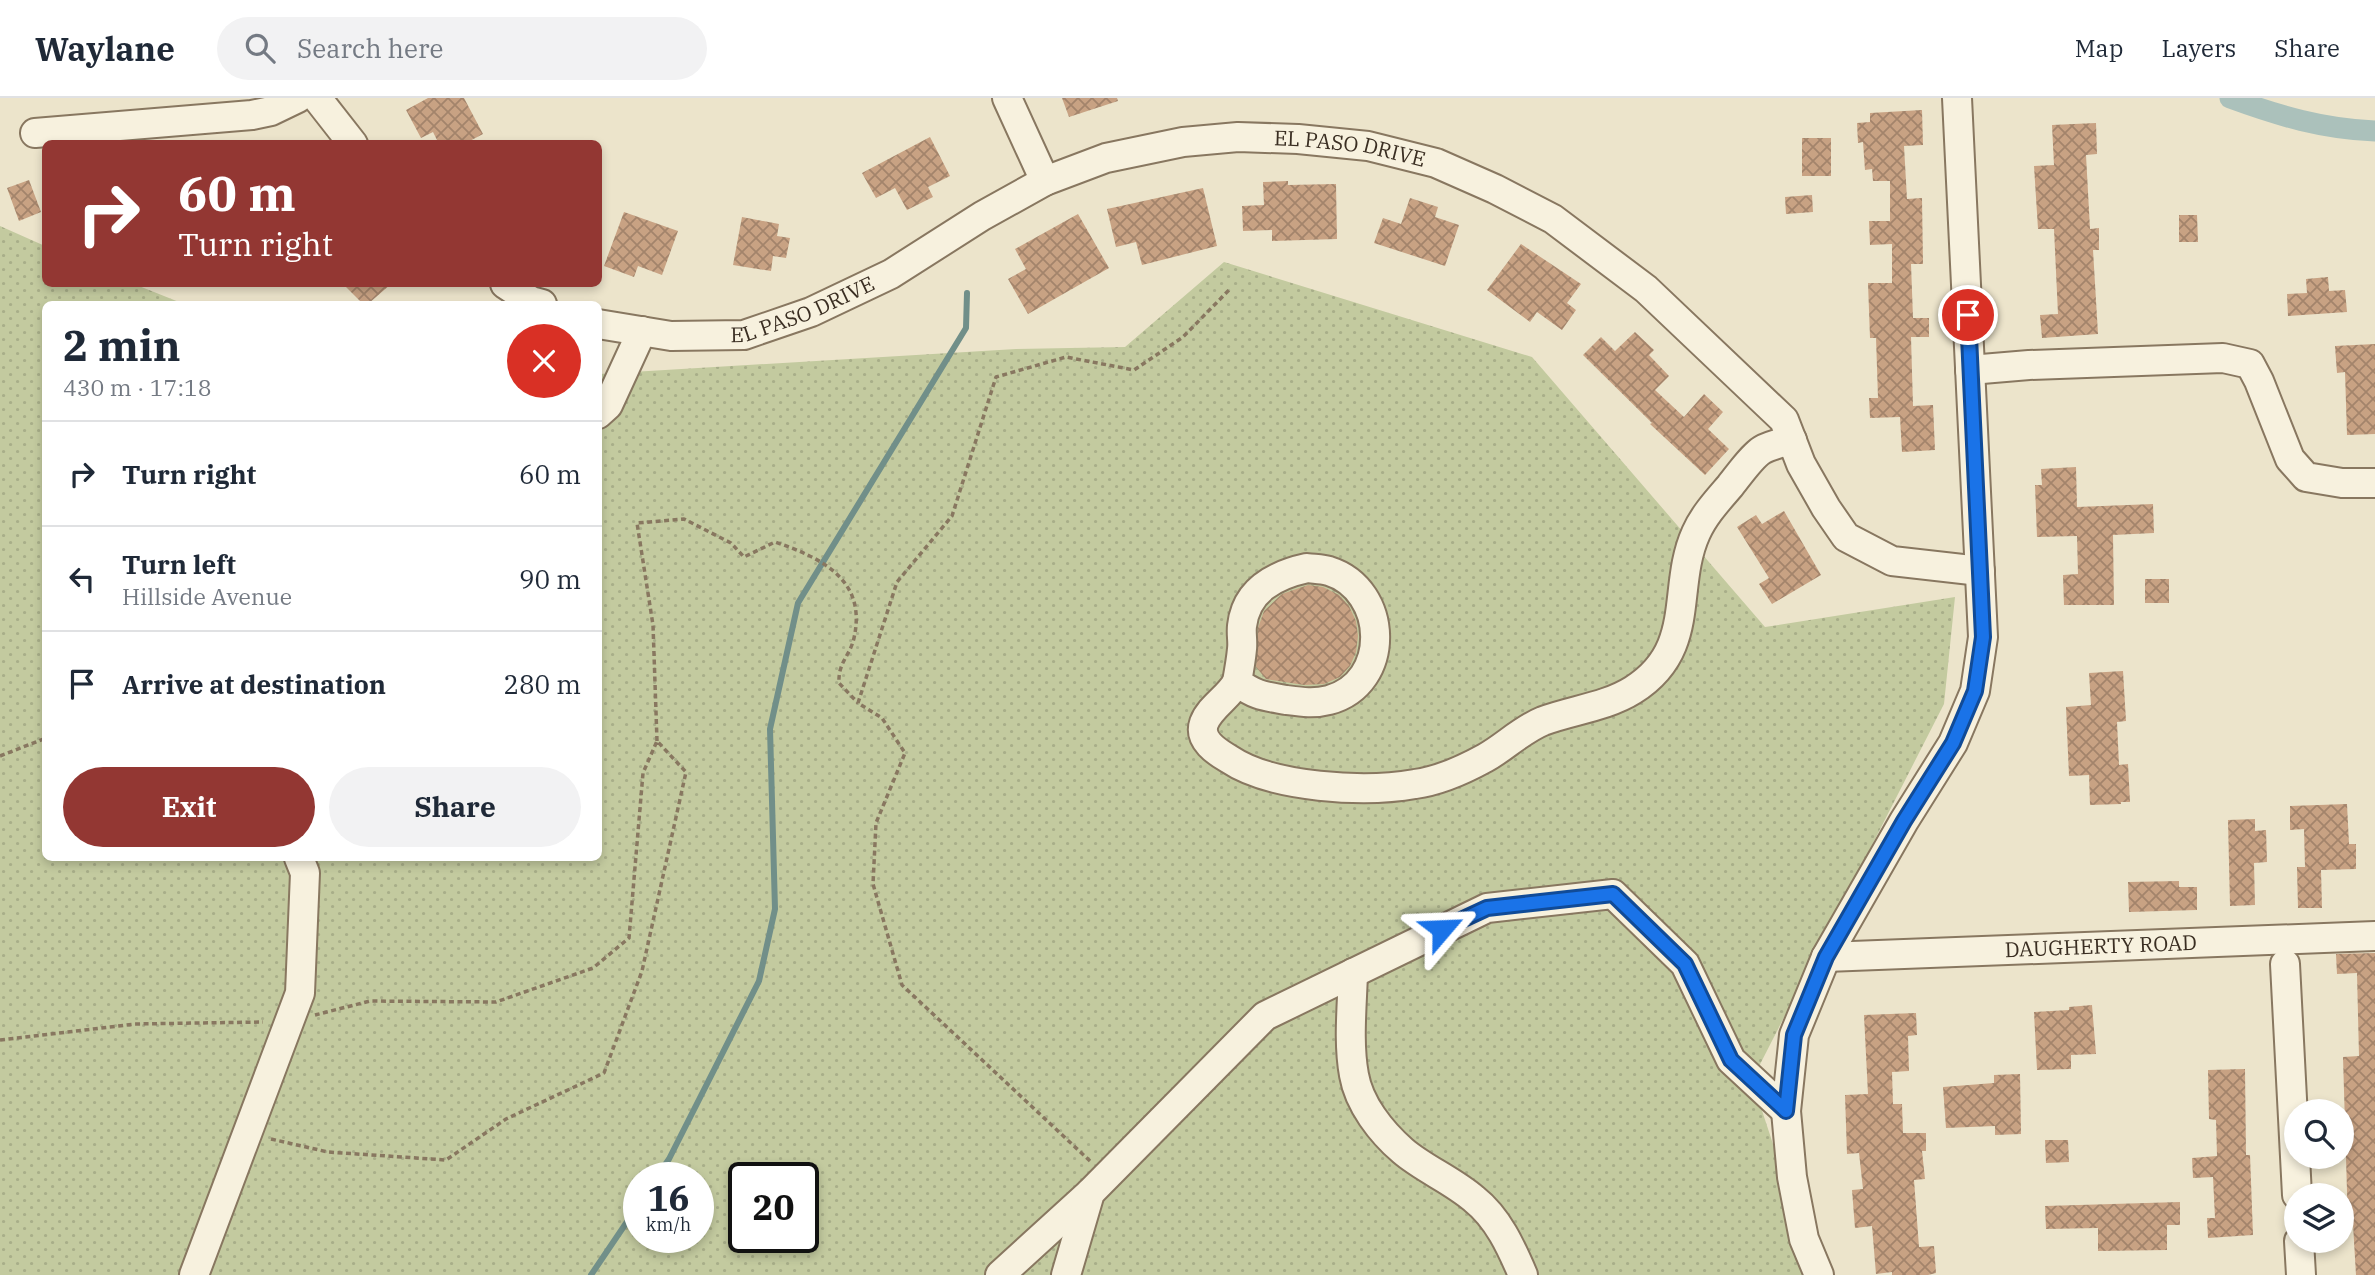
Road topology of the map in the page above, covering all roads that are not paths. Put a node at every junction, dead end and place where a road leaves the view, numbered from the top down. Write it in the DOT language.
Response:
graph roads {
  1 [pos="298,98"];
  2 [pos="317,98"];
  3 [pos="1007,98"];
  4 [pos="1957,98"];
  5 [pos="35,133"];
  6 [pos="350,140"];
  7 [pos="1045,181"];
  8 [pos="510,287"];
  9 [pos="531,301"];
  10 [pos="602,325"];
  11 [pos="642,331"];
  12 [pos="1970,370"];
  13 [pos="602,410"];
  14 [pos="1792,440"];
  15 [pos="2375,483"];
  16 [pos="1980,571"];
  17 [pos="1237,682"];
  18 [pos="300,861"];
  19 [pos="2375,936"];
  20 [pos="1826,957"];
  21 [pos="2285,964"];
  22 [pos="1353,973"];
  23 [pos="1786,1111"];
  24 [pos="2296,1183"];
  25 [pos="1098,1185"];
  26 [pos="2300,1253"];
  27 [pos="194,1275"];
  28 [pos="1000,1275"];
  29 [pos="1066,1275"];
  30 [pos="1523,1275"];
  31 [pos="1819,1275"];
  32 [pos="2301,1275"];
  1 -- 5 [label="street"];
  2 -- 6 [label="street"];
  3 -- 7 [label="street"];
  4 -- 12 [label="street"];
  7 -- 11 [label="street, EL PASO DRIVE"];
  7 -- 14 [label="street, EL PASO DRIVE"];
  8 -- 9 [label="street"];
  10 -- 11 [label="street, EL PASO DRIVE"];
  11 -- 13 [label="street"];
  12 -- 15 [label="street"];
  12 -- 16 [label="street"];
  14 -- 16 [label="street, EL PASO DRIVE"];
  14 -- 17 [label="street"];
  16 -- 20 [label="street"];
  17 -- 17 [label="street"];
  18 -- 27 [label="street"];
  19 -- 20 [label="street, DAUGHERTY ROAD"];
  20 -- 23 [label="street"];
  21 -- 24 [label="street"];
  22 -- 23 [label="street"];
  22 -- 25 [label="street"];
  22 -- 30 [label="street"];
  23 -- 31 [label="street"];
  25 -- 28 [label="street"];
  25 -- 29 [label="street"];
  26 -- 32 [label="street"];
}
